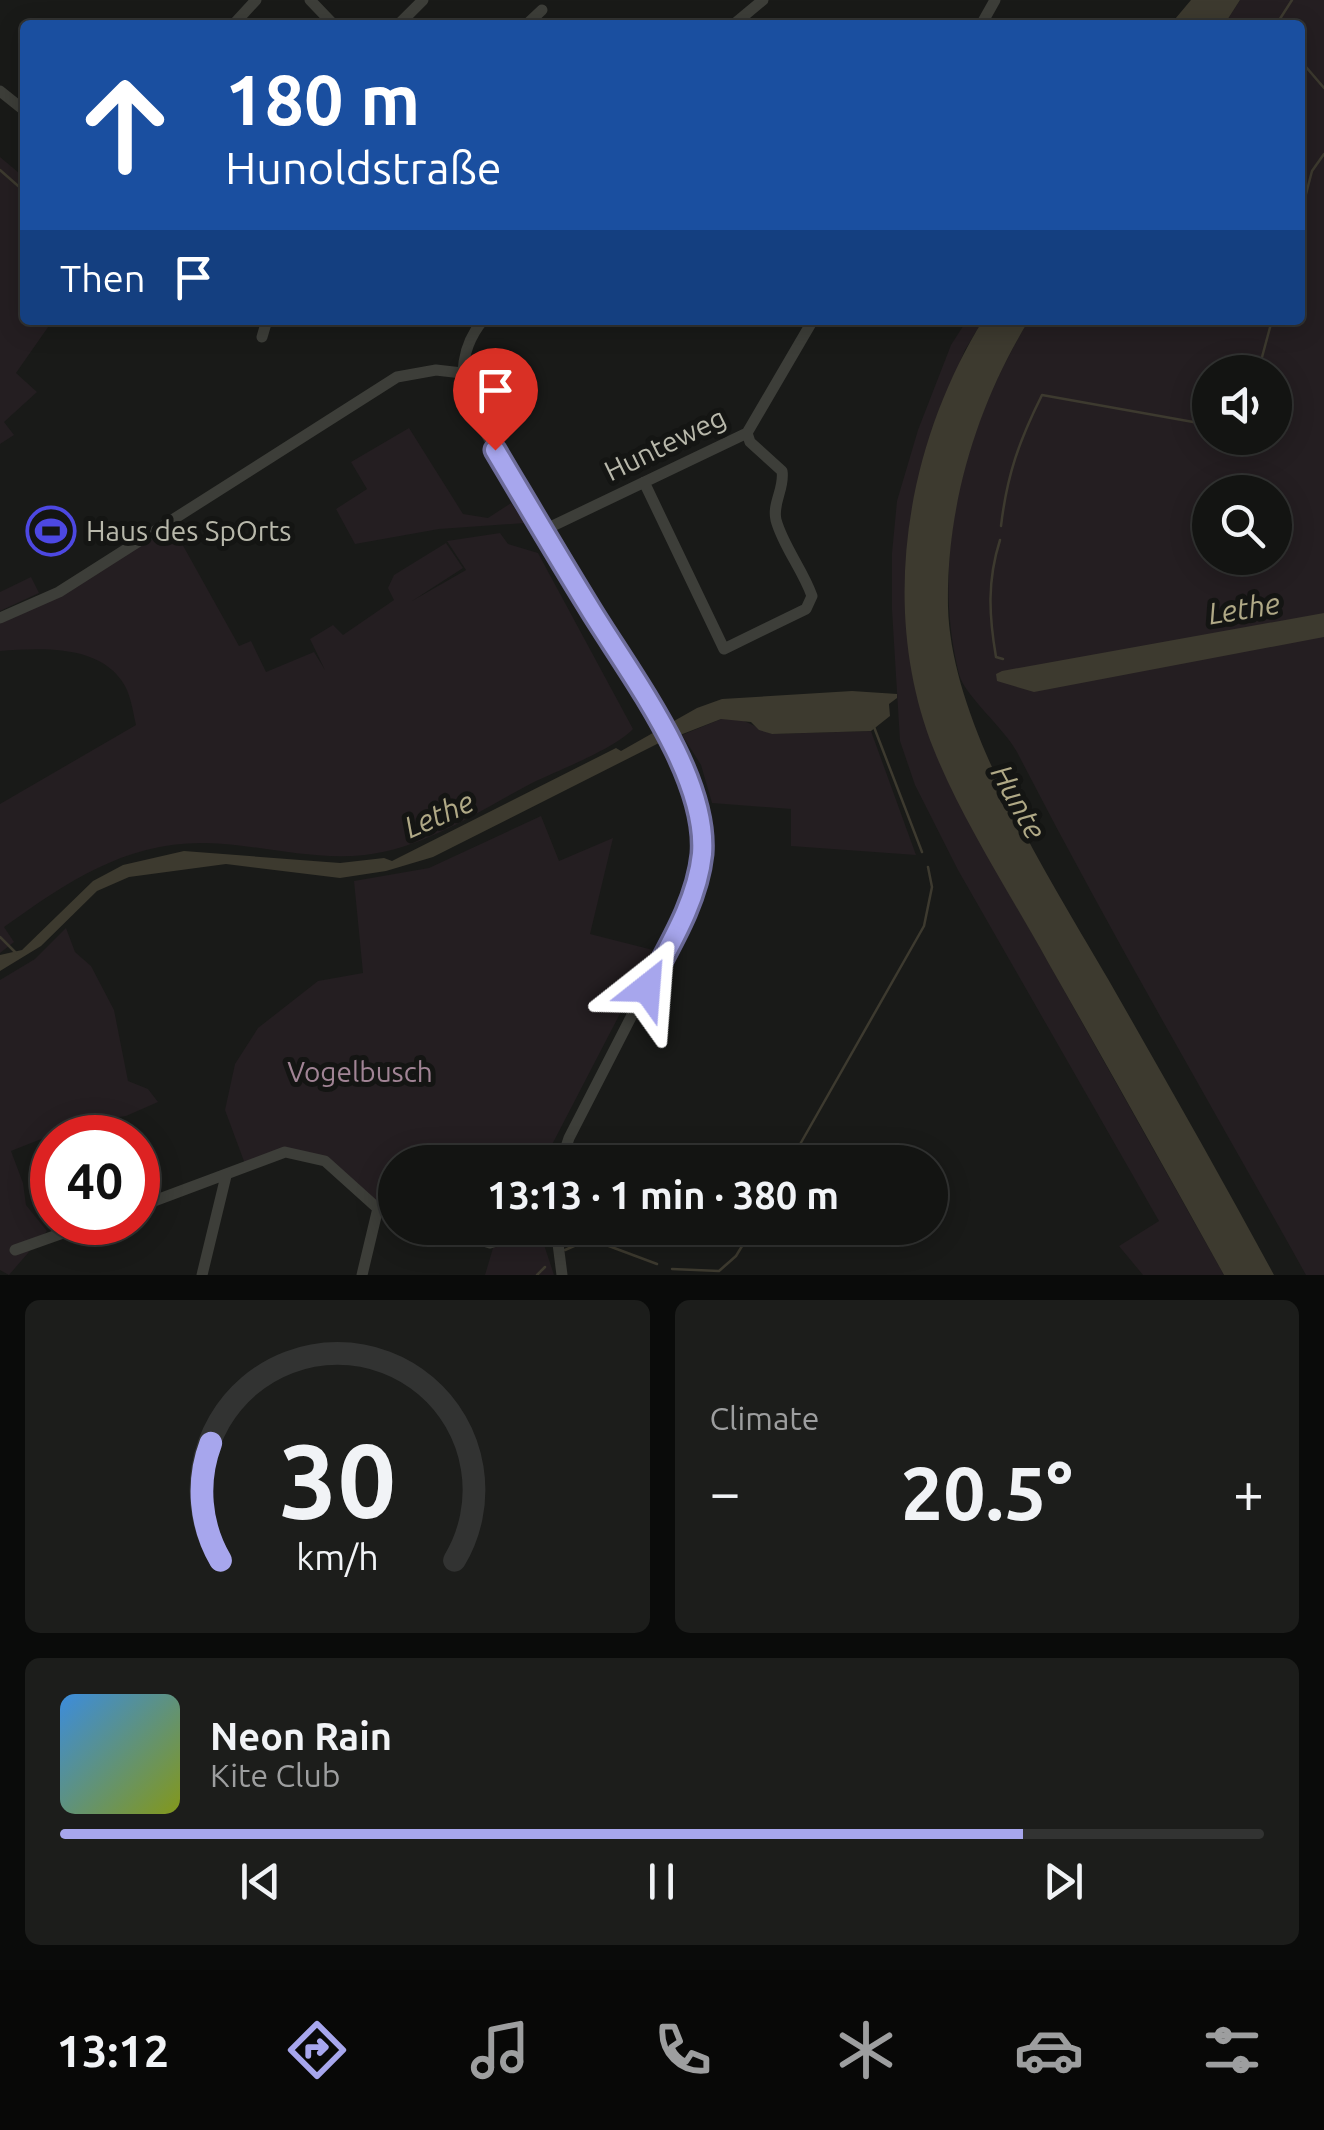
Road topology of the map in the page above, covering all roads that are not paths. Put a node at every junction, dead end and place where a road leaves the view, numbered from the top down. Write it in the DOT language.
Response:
graph roads {
  1 [pos="256,0"];
  2 [pos="310,0"];
  3 [pos="422,0"];
  4 [pos="763,0"];
  5 [pos="542,10"];
  6 [pos="238,20"];
  7 [pos="329,20"];
  8 [pos="403,20"];
  9 [pos="531,20"];
  10 [pos="739,20"];
  11 [pos="0,92"];
  12 [pos="20,108"];
  13 [pos="265,325"];
  14 [pos="479,325"];
  15 [pos="810,325"];
  16 [pos="262,337"];
  17 [pos="462,372"];
  18 [pos="746,433"];
  19 [pos="644,482"];
  20 [pos="542,531"];
  21 [pos="0,618"];
  22 [pos="567,1145"];
  23 [pos="226,1176"];
  24 [pos="160,1199"];
  25 [pos="378,1208"];
  26 [pos="30,1245"];
  27 [pos="558,1245"];
  28 [pos="16,1250"];
  29 [pos="202,1275"];
  30 [pos="362,1275"];
  31 [pos="562,1275"];
  1 -- 6 [label="street"];
  2 -- 7 [label="street"];
  3 -- 8 [label="street"];
  4 -- 10 [label="street"];
  5 -- 9 [label="street"];
  11 -- 12 [label="street"];
  13 -- 16 [label="street"];
  14 -- 17 [label="street"];
  15 -- 18 [label="street, Hunteweg"];
  17 -- 20 [label="street"];
  17 -- 21 [label="street"];
  18 -- 19 [label="street, Hunteweg"];
  18 -- 19 [label="street"];
  19 -- 20 [label="street, Hunteweg"];
  20 -- 22 [label="street"];
  23 -- 24 [label="street"];
  23 -- 25 [label="street"];
  23 -- 29 [label="street"];
  25 -- 30 [label="street"];
  26 -- 28 [label="street"];
  27 -- 31 [label="street"];
}
